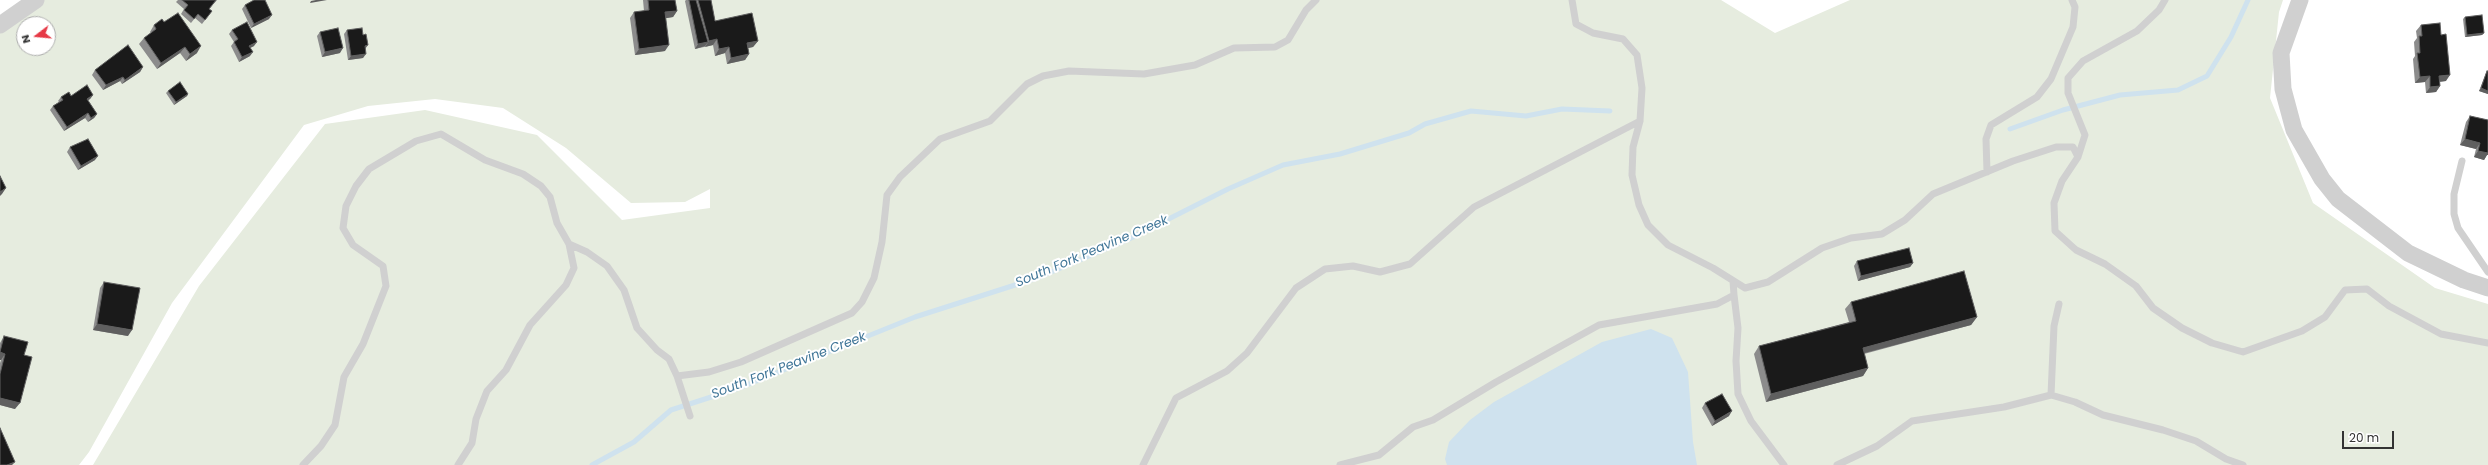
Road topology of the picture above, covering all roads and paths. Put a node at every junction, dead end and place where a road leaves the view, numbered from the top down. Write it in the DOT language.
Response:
graph roads {
  1 [pos="36,0"];
  2 [pos="1316,0"];
  3 [pos="1572,0"];
  4 [pos="2072,0"];
  5 [pos="2165,0"];
  6 [pos="2300,0"];
  7 [pos="0,25"];
  8 [pos="1640,121"];
  9 [pos="2078,157"];
  10 [pos="2462,161"];
  11 [pos="1987,172"];
  12 [pos="569,244"];
  13 [pos="2488,272"];
  14 [pos="1733,280"];
  15 [pos="2488,288"];
  16 [pos="1734,295"];
  17 [pos="2059,304"];
  18 [pos="2488,343"];
  19 [pos="677,376"];
  20 [pos="2051,395"];
  21 [pos="690,416"];
  22 [pos="303,465"];
  23 [pos="458,465"];
  24 [pos="1143,465"];
  25 [pos="1340,465"];
  26 [pos="1784,465"];
  27 [pos="1837,465"];
  28 [pos="2243,465"];
  1 -- 7 [label="street"];
  2 -- 19 [label="lane"];
  3 -- 8 [label="lane"];
  4 -- 11 [label="lane"];
  5 -- 9 [label="lane"];
  6 -- 15 [label="street"];
  8 -- 14 [label="lane"];
  8 -- 24 [label="lane"];
  9 -- 11 [label="lane"];
  9 -- 18 [label="lane"];
  10 -- 13 [label="lane"];
  11 -- 14 [label="lane"];
  12 -- 19 [label="lane"];
  12 -- 22 [label="lane"];
  12 -- 23 [label="lane"];
  14 -- 16 [label="lane"];
  16 -- 25 [label="lane"];
  16 -- 26 [label="lane"];
  17 -- 20 [label="lane"];
  19 -- 21 [label="lane"];
  20 -- 27 [label="lane"];
  20 -- 28 [label="lane"];
}
